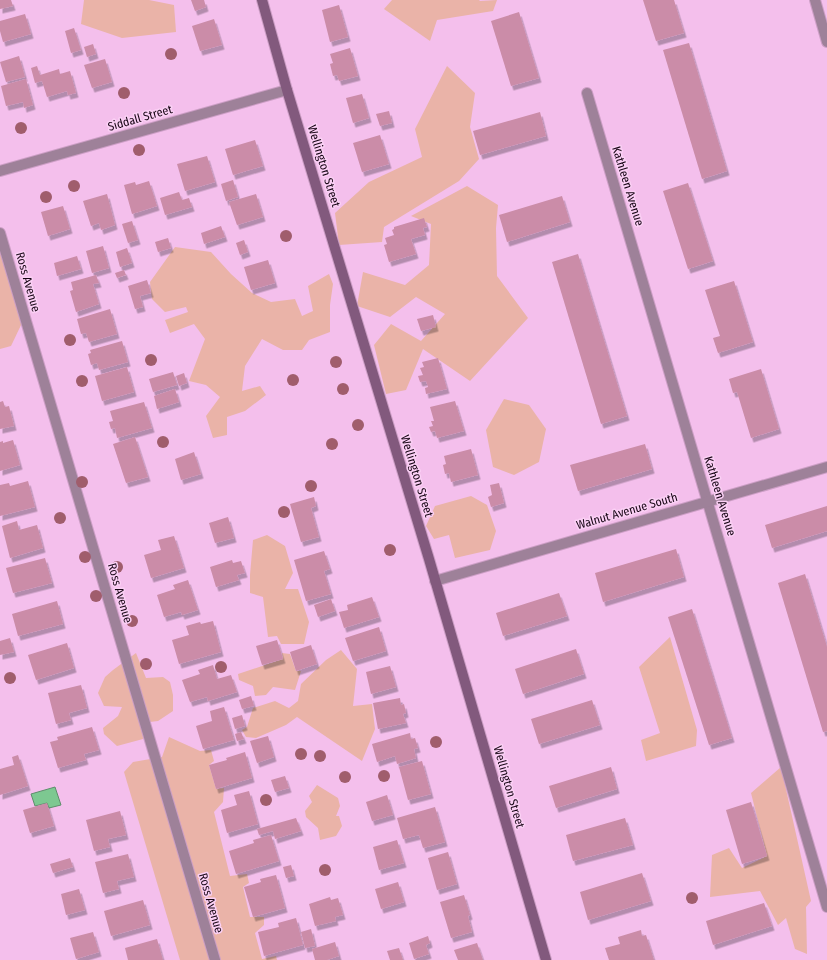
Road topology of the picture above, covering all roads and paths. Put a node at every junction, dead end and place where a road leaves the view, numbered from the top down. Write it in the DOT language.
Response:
graph roads {
  1 [pos="262,0"];
  2 [pos="815,0"];
  3 [pos="827,42"];
  4 [pos="287,90"];
  5 [pos="587,93"];
  6 [pos="0,172"];
  7 [pos="0,233"];
  8 [pos="827,467"];
  9 [pos="708,501"];
  10 [pos="435,581"];
  11 [pos="827,907"];
  12 [pos="215,960"];
  13 [pos="546,960"];
  1 -- 4 [label="main road, Wellington Street"];
  2 -- 3 [label="street"];
  4 -- 6 [label="street, Siddall Street"];
  4 -- 10 [label="main road, Wellington Street"];
  5 -- 9 [label="street, Kathleen Avenue"];
  7 -- 12 [label="street, Ross Avenue"];
  8 -- 9 [label="street, Walnut Avenue South"];
  9 -- 10 [label="street, Walnut Avenue South"];
  9 -- 11 [label="street, Kathleen Avenue"];
  10 -- 13 [label="main road, Wellington Street"];
}
